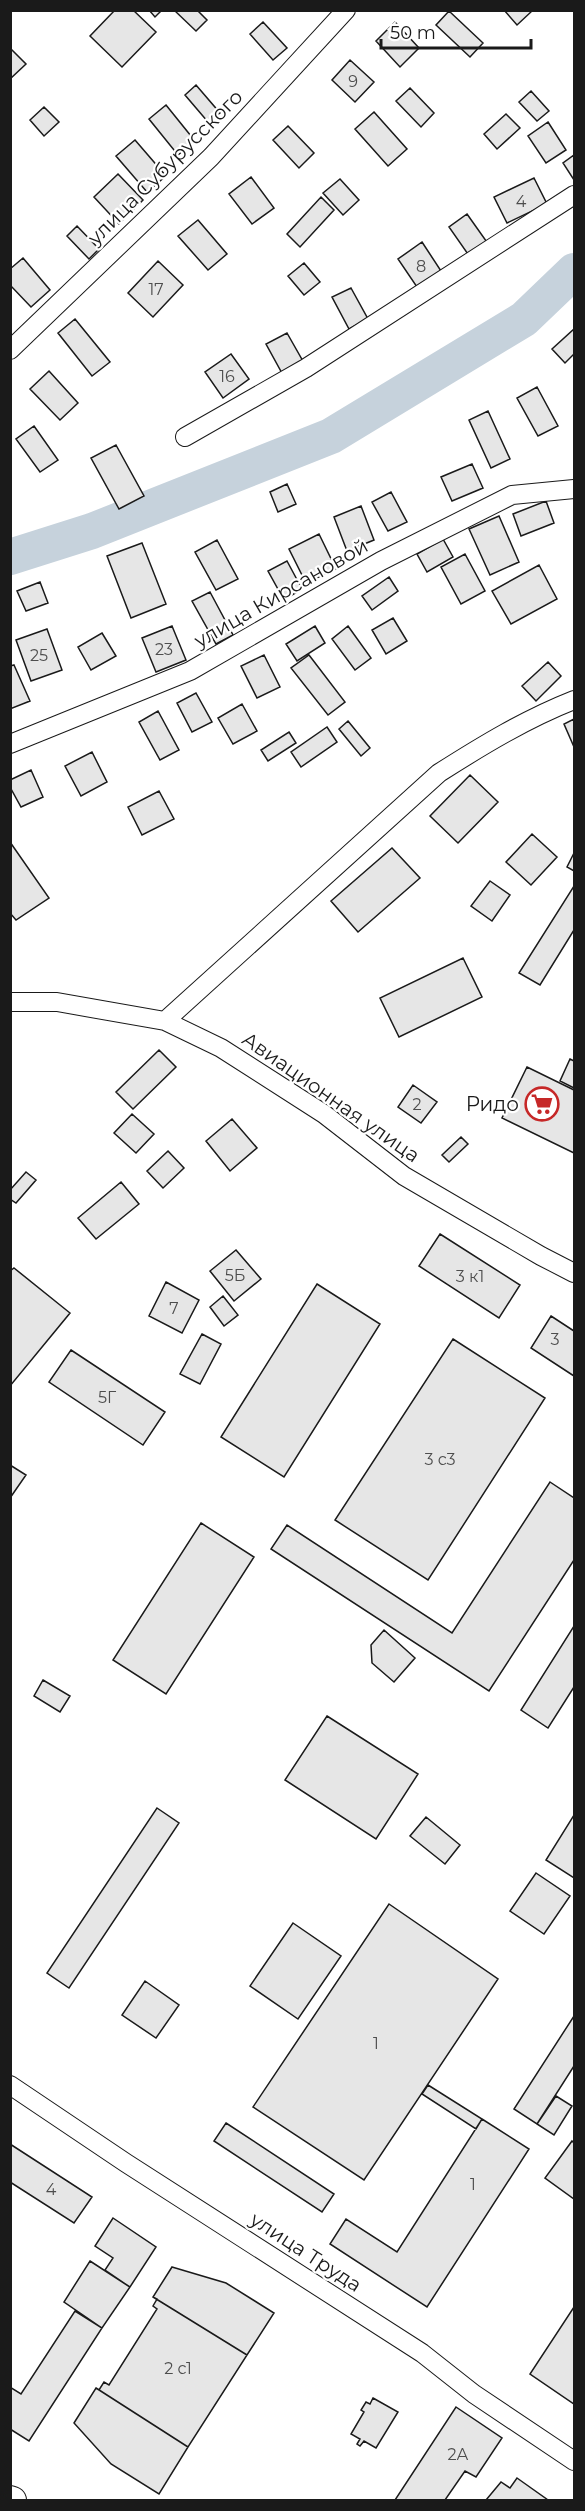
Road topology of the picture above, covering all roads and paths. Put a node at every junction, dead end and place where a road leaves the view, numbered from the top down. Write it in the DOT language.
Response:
graph roads {
  1 [pos="346,10"];
  2 [pos="574,195"];
  3 [pos="10,350"];
  4 [pos="185,437"];
  5 [pos="574,489"];
  6 [pos="574,700"];
  7 [pos="10,744"];
  8 [pos="10,1002"];
  9 [pos="165,1021"];
  10 [pos="574,1273"];
  11 [pos="10,2085"];
  12 [pos="574,2462"];
  1 -- 3 [label="street, улица Субурусского"];
  2 -- 4 [label="street"];
  5 -- 7 [label="street, улица Кирсановой"];
  6 -- 9 [label="street"];
  8 -- 9 [label="street, Авиационная улица"];
  9 -- 10 [label="street, Авиационная улица"];
  11 -- 12 [label="street, улица Труда"];
}
